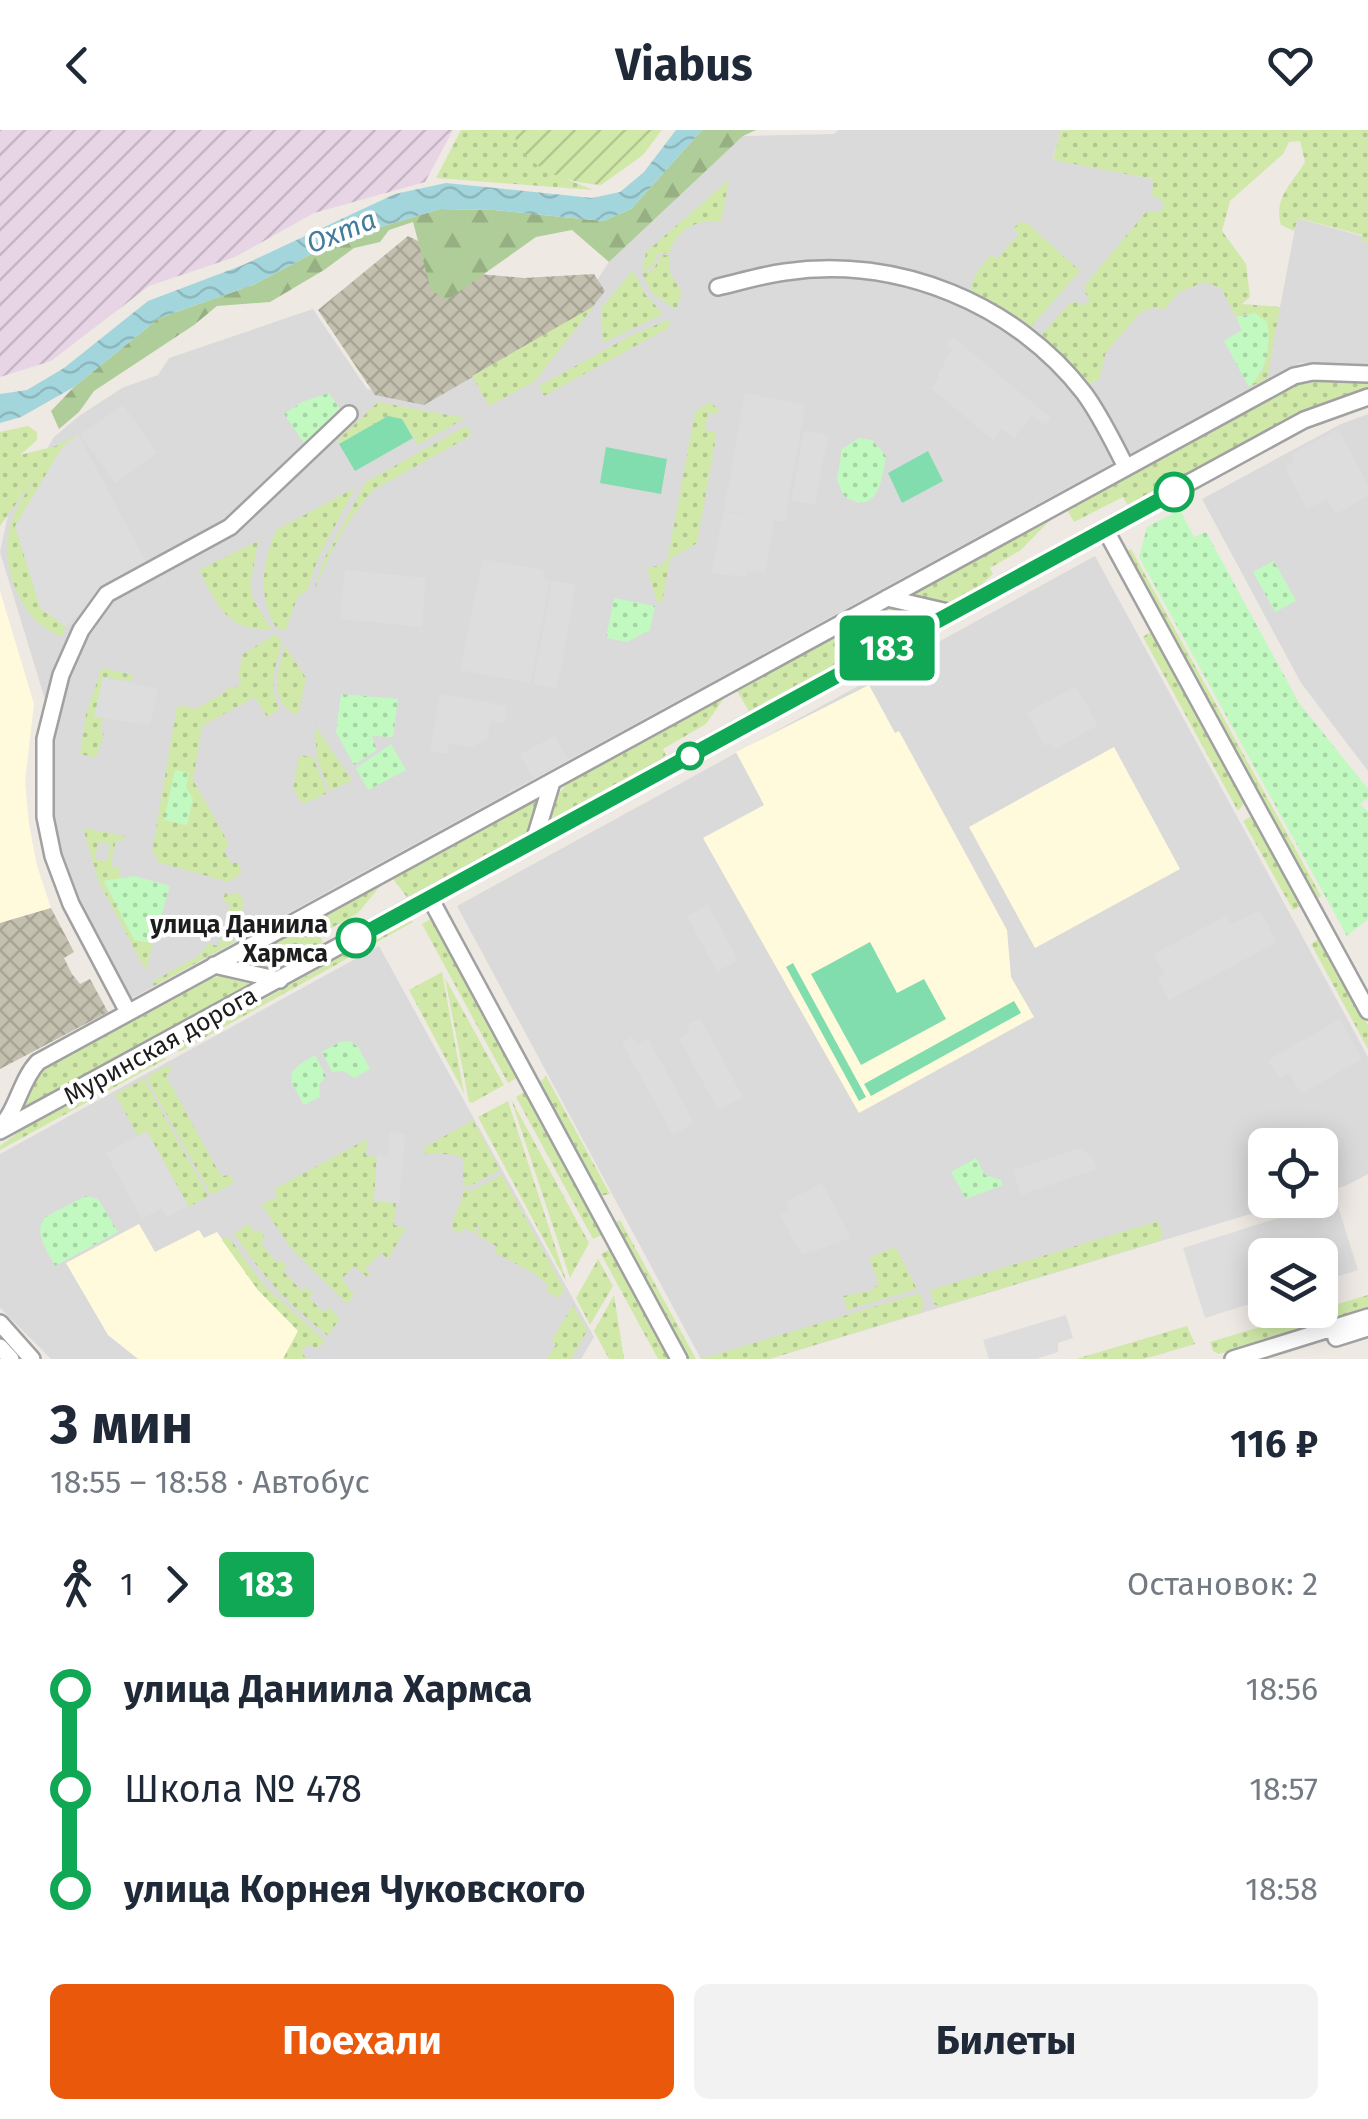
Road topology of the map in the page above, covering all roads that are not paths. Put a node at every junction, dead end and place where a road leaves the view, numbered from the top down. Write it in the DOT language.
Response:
graph roads {
  1 [pos="718,288"];
  2 [pos="1368,374"];
  3 [pos="1368,396"];
  4 [pos="350,414"];
  5 [pos="1126,466"];
  6 [pos="1105,529"];
  7 [pos="887,598"];
  8 [pos="952,612"];
  9 [pos="552,782"];
  10 [pos="534,841"];
  11 [pos="430,898"];
  12 [pos="214,966"];
  13 [pos="280,980"];
  14 [pos="1368,1010"];
  15 [pos="128,1012"];
  16 [pos="2,1130"];
  17 [pos="1368,1317"];
  18 [pos="0,1323"];
  19 [pos="1368,1328"];
  20 [pos="0,1347"];
  21 [pos="11,1359"];
  22 [pos="32,1359"];
  23 [pos="679,1359"];
  24 [pos="1233,1359"];
  25 [pos="1265,1359"];
  1 -- 5 [label="street"];
  2 -- 5 [label="street"];
  3 -- 6 [label="street, Муринская дорога"];
  4 -- 15 [label="street"];
  5 -- 7 [label="street"];
  6 -- 8 [label="street, Муринская дорога"];
  6 -- 14 [label="street"];
  7 -- 8 [label="street"];
  7 -- 9 [label="street"];
  8 -- 10 [label="street, Муринская дорога"];
  9 -- 10 [label="street"];
  9 -- 12 [label="street"];
  10 -- 11 [label="street, Муринская дорога"];
  11 -- 13 [label="street, Муринская дорога"];
  11 -- 23 [label="street"];
  12 -- 13 [label="street"];
  12 -- 15 [label="street"];
  13 -- 16 [label="street, Муринская дорога"];
  15 -- 16 [label="street"];
  17 -- 24 [label="street"];
  18 -- 22 [label="street"];
  19 -- 25 [label="street"];
  20 -- 21 [label="street"];
}
